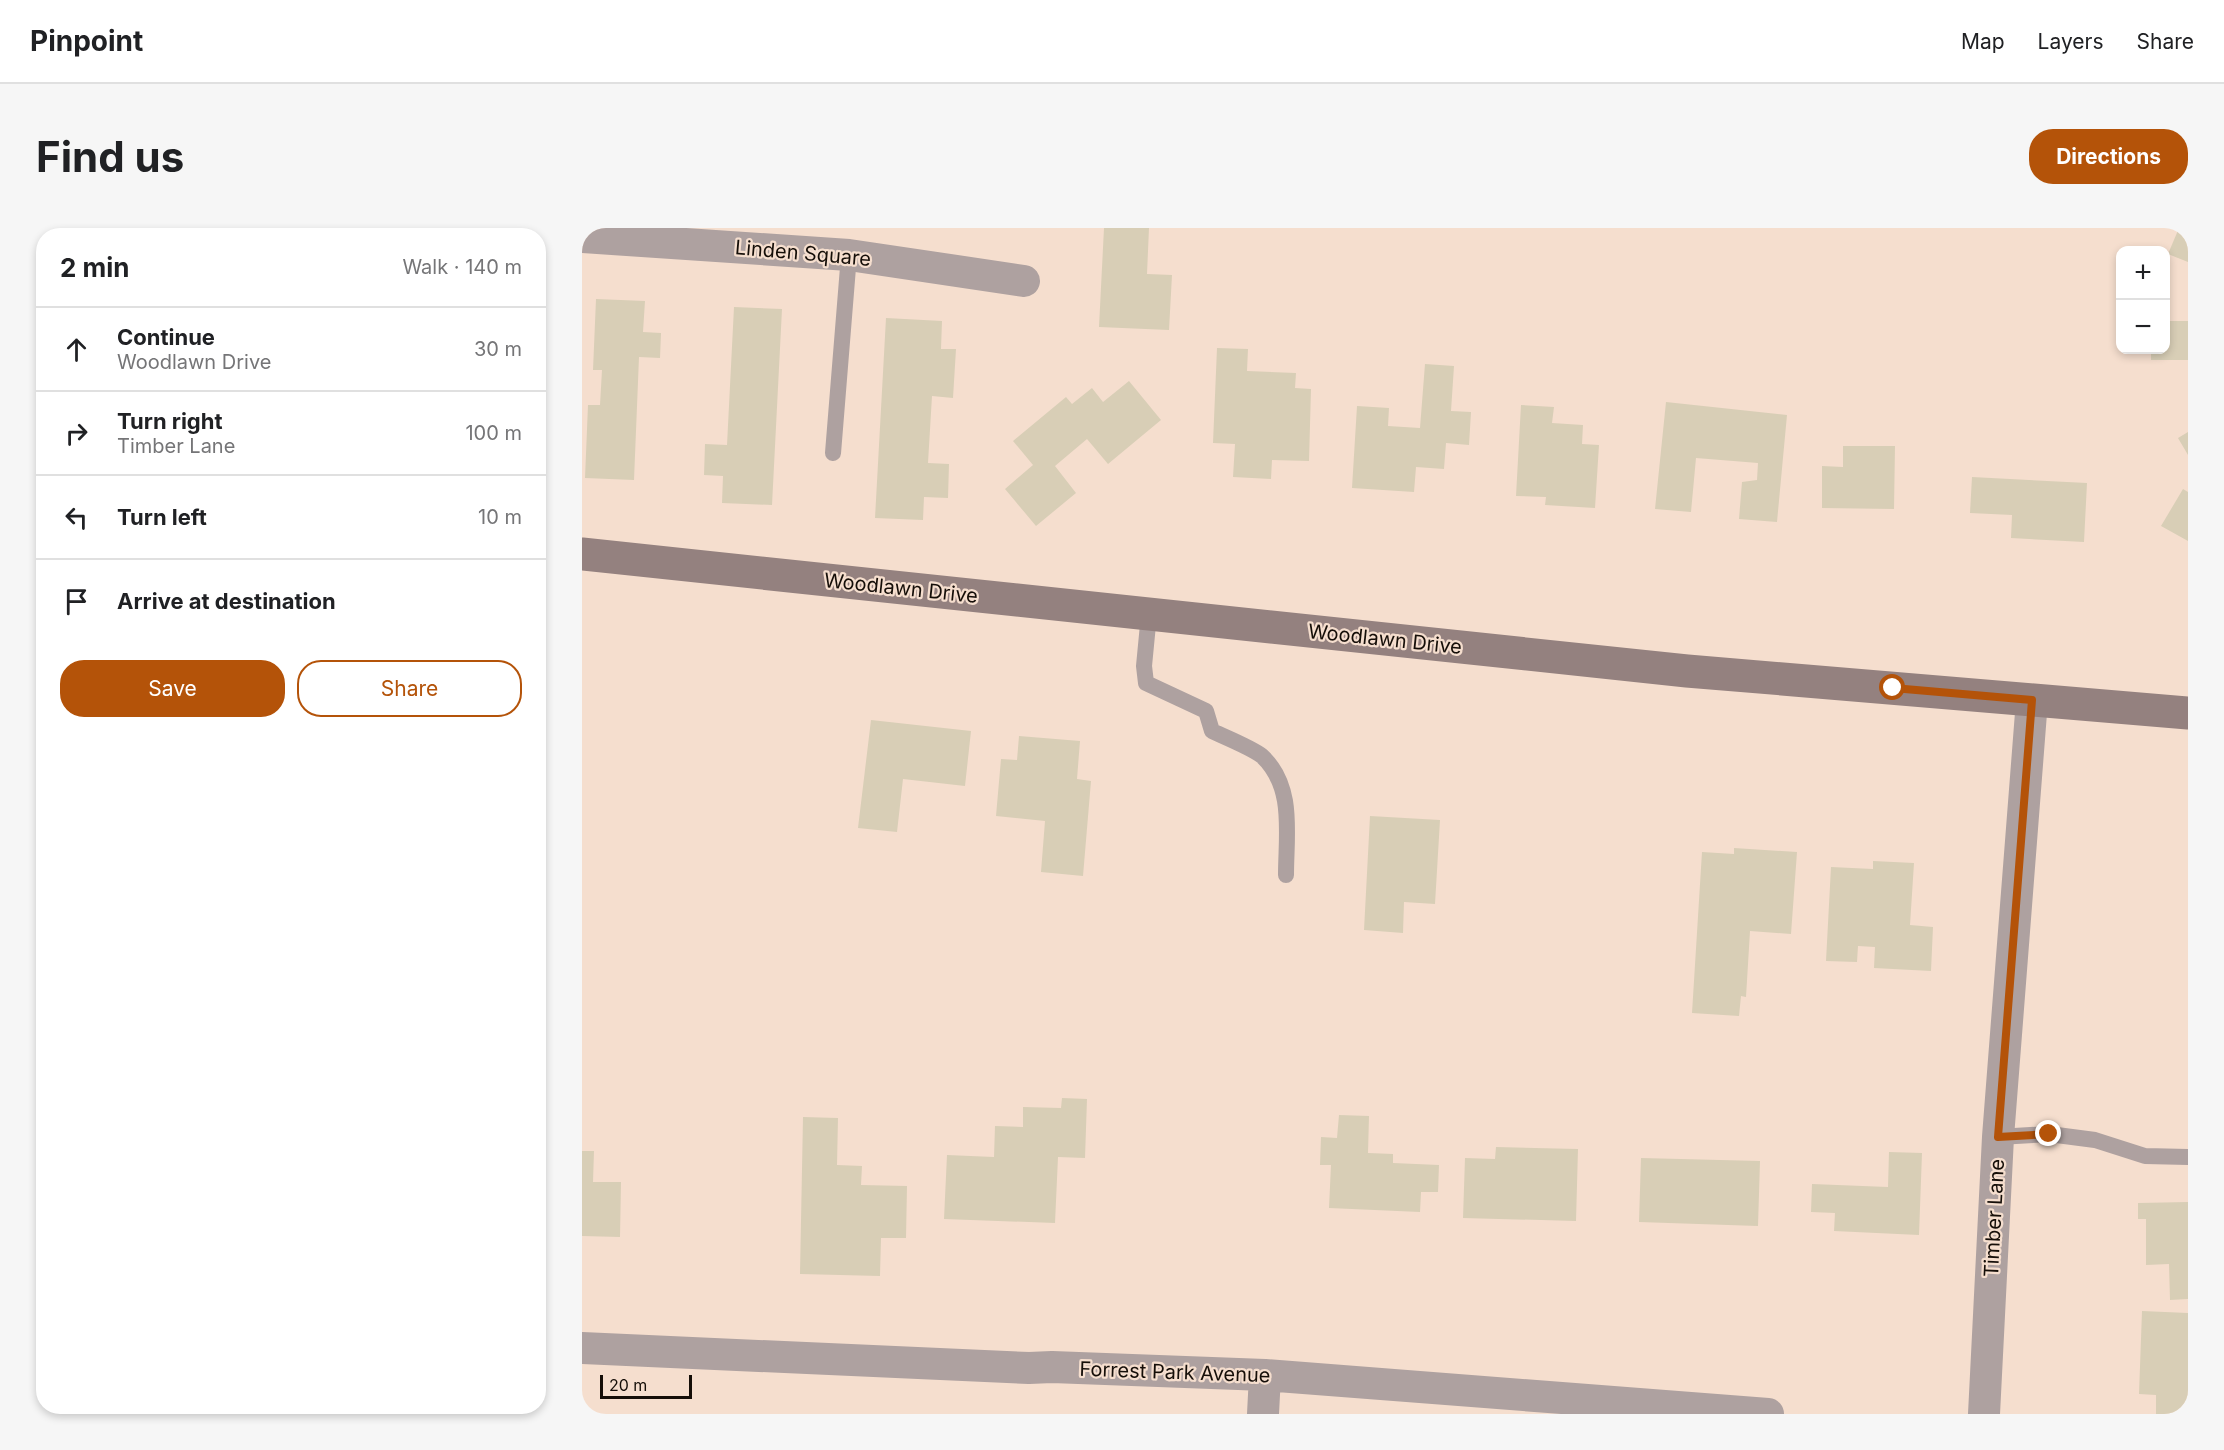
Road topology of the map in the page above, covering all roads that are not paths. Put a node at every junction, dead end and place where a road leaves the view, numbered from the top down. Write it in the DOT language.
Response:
graph roads {
  1 [pos="582,237"];
  2 [pos="849,255"];
  3 [pos="1024,281"];
  4 [pos="833,453"];
  5 [pos="582,554"];
  6 [pos="1149,614"];
  7 [pos="2032,700"];
  8 [pos="2188,713"];
  9 [pos="1286,875"];
  10 [pos="1998,1137"];
  11 [pos="2188,1157"];
  12 [pos="582,1348"];
  13 [pos="1265,1375"];
  14 [pos="1263,1414"];
  15 [pos="1768,1414"];
  16 [pos="1984,1414"];
  1 -- 2 [label="street, Linden Square"];
  2 -- 3 [label="street, Linden Square"];
  2 -- 4 [label="lane"];
  5 -- 6 [label="main road, Woodlawn Drive"];
  6 -- 7 [label="main road, Woodlawn Drive"];
  6 -- 9 [label="lane"];
  7 -- 8 [label="main road, Woodlawn Drive"];
  7 -- 10 [label="street, Timber Lane"];
  10 -- 11 [label="lane"];
  10 -- 16 [label="street, Timber Lane"];
  12 -- 13 [label="street, Forrest Park Avenue"];
  13 -- 14 [label="street"];
  13 -- 15 [label="street, Forrest Park Avenue"];
}
